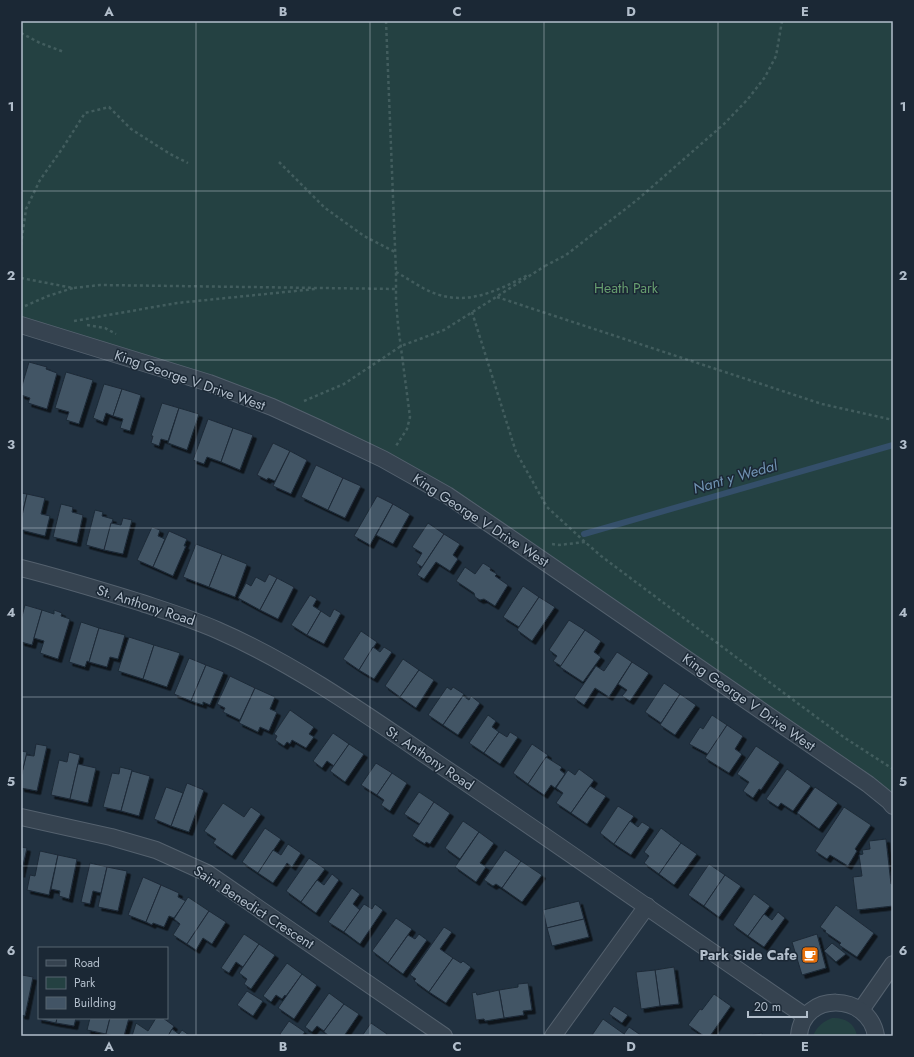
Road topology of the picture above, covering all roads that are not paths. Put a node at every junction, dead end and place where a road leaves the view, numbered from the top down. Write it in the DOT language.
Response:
graph roads {
  1 [pos="21,325"];
  2 [pos="21,568"];
  3 [pos="893,806"];
  4 [pos="21,817"];
  5 [pos="647,906"];
  6 [pos="893,964"];
  7 [pos="861,1010"];
  8 [pos="805,1016"];
  9 [pos="444,1036"];
  10 [pos="553,1036"];
  11 [pos="798,1036"];
  12 [pos="876,1036"];
  1 -- 3 [label="street, King George V Drive West"];
  2 -- 5 [label="street, St. Anthony Road"];
  4 -- 9 [label="street, Saint Benedict Crescent"];
  5 -- 8 [label="street, St. Anthony Road"];
  5 -- 10 [label="street"];
  6 -- 7 [label="street"];
  7 -- 8 [label="street"];
  7 -- 12 [label="street"];
  8 -- 11 [label="street"];
}
